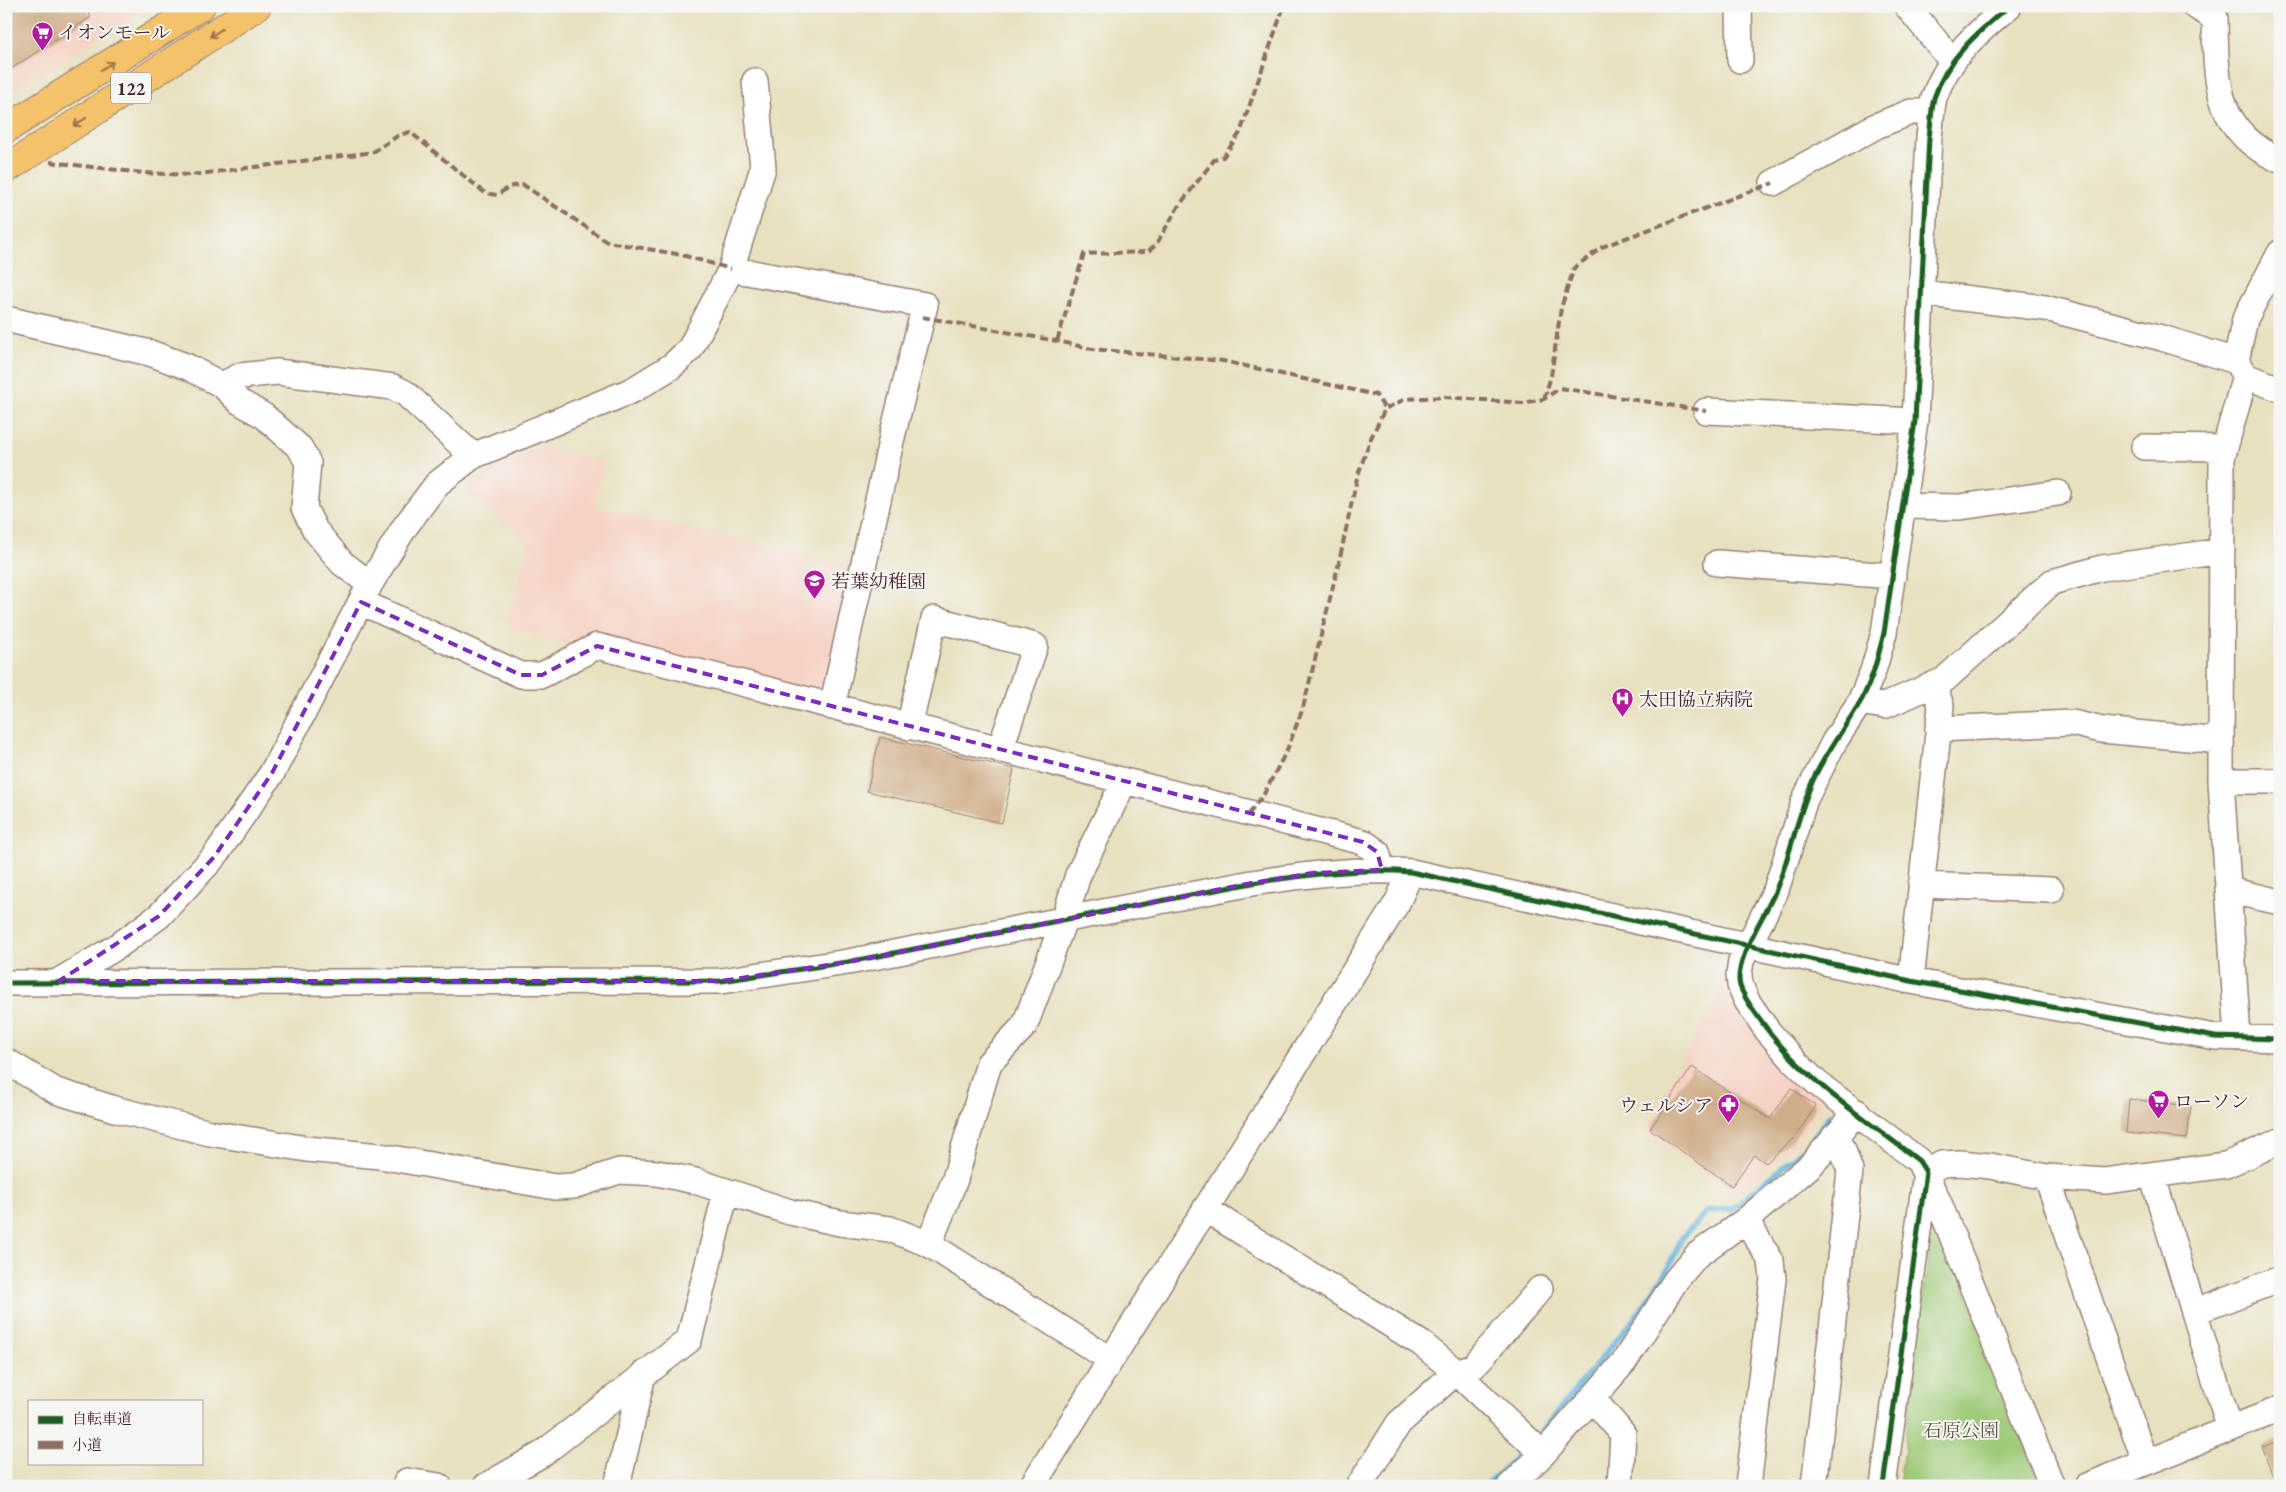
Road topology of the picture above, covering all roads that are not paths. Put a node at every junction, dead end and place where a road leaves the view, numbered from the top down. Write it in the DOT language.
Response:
graph roads {
  1 [pos="201,6"];
  2 [pos="257,6"];
  3 [pos="1739,6"];
  4 [pos="1907,6"];
  5 [pos="2009,6"];
  6 [pos="2210,10"];
  7 [pos="1740,60"];
  8 [pos="1952,61"];
  9 [pos="755,81"];
  10 [pos="1932,112"];
  11 [pos="6,130"];
  12 [pos="2280,160"];
  13 [pos="6,169"];
  14 [pos="1773,183"];
  15 [pos="2280,253"];
  16 [pos="731,269"];
  17 [pos="1921,293"];
  18 [pos="6,319"];
  19 [pos="2240,369"];
  20 [pos="222,385"];
  21 [pos="2280,389"];
  22 [pos="1706,411"];
  23 [pos="1915,422"];
  24 [pos="2144,447"];
  25 [pos="2224,448"];
  26 [pos="473,456"];
  27 [pos="2058,493"];
  28 [pos="1902,506"];
  29 [pos="2222,552"];
  30 [pos="1717,563"];
  31 [pos="1893,576"];
  32 [pos="365,593"];
  33 [pos="1934,685"];
  34 [pos="1860,702"];
  35 [pos="832,707"];
  36 [pos="909,727"];
  37 [pos="1938,729"];
  38 [pos="2220,741"];
  39 [pos="1000,750"];
  40 [pos="2221,781"];
  41 [pos="2280,781"];
  42 [pos="1124,782"];
  43 [pos="1382,870"];
  44 [pos="1411,872"];
  45 [pos="1922,885"];
  46 [pos="2051,890"];
  47 [pos="2228,890"];
  48 [pos="2280,902"];
  49 [pos="1064,920"];
  50 [pos="1748,946"];
  51 [pos="59,981"];
  52 [pos="1911,981"];
  53 [pos="6,983"];
  54 [pos="2238,1038"];
  55 [pos="2280,1039"];
  56 [pos="6,1060"];
  57 [pos="1857,1112"];
  58 [pos="1834,1137"];
  59 [pos="2280,1141"];
  60 [pos="1926,1172"];
  61 [pos="2152,1175"];
  62 [pos="2046,1177"];
  63 [pos="726,1192"];
  64 [pos="1205,1209"];
  65 [pos="1746,1220"];
  66 [pos="928,1244"];
  67 [pos="2280,1279"];
  68 [pos="1540,1289"];
  69 [pos="2194,1312"];
  70 [pos="1111,1360"];
  71 [pos="1456,1372"];
  72 [pos="643,1374"];
  73 [pos="1592,1398"];
  74 [pos="2280,1409"];
  75 [pos="2230,1430"];
  76 [pos="1543,1454"];
  77 [pos="2145,1462"];
  78 [pos="405,1486"];
  79 [pos="439,1486"];
  80 [pos="486,1486"];
  81 [pos="617,1486"];
  82 [pos="1032,1486"];
  83 [pos="1359,1486"];
  84 [pos="1510,1486"];
  85 [pos="1620,1486"];
  86 [pos="1748,1486"];
  87 [pos="1814,1486"];
  88 [pos="1883,1486"];
  89 [pos="2052,1486"];
  90 [pos="2087,1486"];
  11 -- 1 [label="highway, 122, one-way"];
  2 -- 13 [label="highway, 122, one-way"];
  3 -- 7 [label="street"];
  4 -- 8 [label="street"];
  5 -- 8 [label="street"];
  6 -- 12 [label="street"];
  8 -- 10 [label="street"];
  9 -- 16 [label="street"];
  10 -- 14 [label="street"];
  10 -- 17 [label="street"];
  15 -- 19 [label="street"];
  16 -- 26 [label="street"];
  16 -- 35 [label="street"];
  17 -- 19 [label="street"];
  17 -- 23 [label="street"];
  18 -- 20 [label="street"];
  19 -- 21 [label="street"];
  19 -- 25 [label="street"];
  20 -- 26 [label="street"];
  20 -- 32 [label="street"];
  22 -- 23 [label="street"];
  23 -- 28 [label="street"];
  24 -- 25 [label="street"];
  25 -- 29 [label="street"];
  26 -- 32 [label="street"];
  27 -- 28 [label="street"];
  28 -- 31 [label="street"];
  29 -- 33 [label="street"];
  29 -- 38 [label="street"];
  30 -- 31 [label="street"];
  31 -- 34 [label="street"];
  32 -- 35 [label="street"];
  32 -- 51 [label="street"];
  33 -- 34 [label="street"];
  33 -- 37 [label="street"];
  34 -- 50 [label="street"];
  35 -- 36 [label="street"];
  36 -- 39 [label="street"];
  36 -- 39 [label="street"];
  37 -- 38 [label="street"];
  37 -- 45 [label="street"];
  38 -- 40 [label="street"];
  39 -- 42 [label="street"];
  40 -- 41 [label="street"];
  40 -- 47 [label="street"];
  42 -- 43 [label="street"];
  42 -- 49 [label="street"];
  43 -- 44 [label="street"];
  43 -- 49 [label="street"];
  44 -- 50 [label="street"];
  44 -- 64 [label="street"];
  45 -- 46 [label="street"];
  45 -- 52 [label="street"];
  47 -- 48 [label="street"];
  47 -- 54 [label="street"];
  49 -- 51 [label="street"];
  49 -- 66 [label="street"];
  50 -- 52 [label="street"];
  50 -- 57 [label="street"];
  51 -- 53 [label="street"];
  52 -- 54 [label="street"];
  54 -- 55 [label="street"];
  56 -- 63 [label="street"];
  57 -- 58 [label="street"];
  57 -- 60 [label="street"];
  58 -- 65 [label="street"];
  58 -- 87 [label="street"];
  59 -- 61 [label="street"];
  60 -- 62 [label="street"];
  60 -- 88 [label="street"];
  60 -- 89 [label="street"];
  61 -- 62 [label="street"];
  61 -- 69 [label="street"];
  62 -- 77 [label="street"];
  63 -- 66 [label="street"];
  63 -- 72 [label="street"];
  64 -- 70 [label="street"];
  64 -- 71 [label="street"];
  65 -- 73 [label="street"];
  65 -- 86 [label="street"];
  66 -- 70 [label="street"];
  67 -- 69 [label="street"];
  68 -- 71 [label="street"];
  69 -- 75 [label="street"];
  70 -- 82 [label="street"];
  71 -- 76 [label="street"];
  71 -- 83 [label="street"];
  72 -- 80 [label="street"];
  72 -- 81 [label="street"];
  73 -- 76 [label="street"];
  73 -- 85 [label="street"];
  74 -- 75 [label="street"];
  75 -- 77 [label="street"];
  76 -- 84 [label="street"];
  77 -- 90 [label="street"];
  78 -- 79 [label="street"];
}
